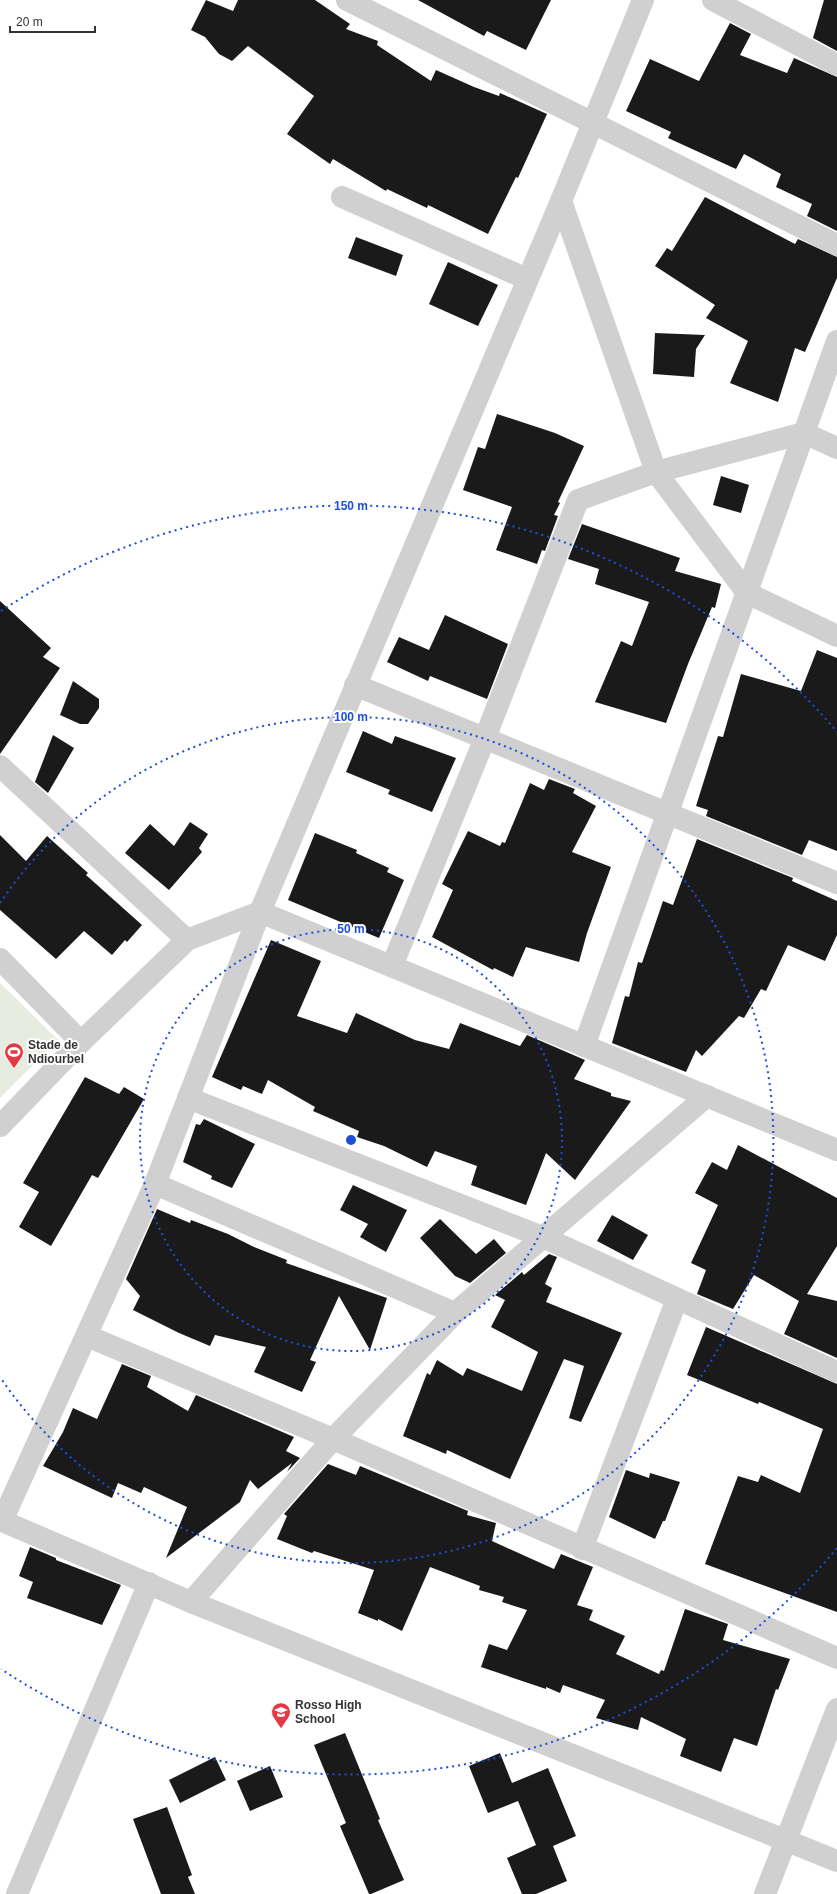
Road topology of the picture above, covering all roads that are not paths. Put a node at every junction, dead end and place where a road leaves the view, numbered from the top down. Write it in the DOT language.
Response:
graph roads {
  1 [pos="347,0"];
  2 [pos="643,0"];
  3 [pos="713,0"];
  4 [pos="837,65"];
  5 [pos="592,122"];
  6 [pos="342,197"];
  7 [pos="561,201"];
  8 [pos="837,245"];
  9 [pos="527,279"];
  10 [pos="837,341"];
  11 [pos="804,433"];
  12 [pos="837,448"];
  13 [pos="656,472"];
  14 [pos="747,593"];
  15 [pos="837,636"];
  16 [pos="355,685"];
  17 [pos="485,738"];
  18 [pos="0,766"];
  19 [pos="668,813"];
  20 [pos="837,883"];
  21 [pos="260,912"];
  22 [pos="187,940"];
  23 [pos="0,959"];
  24 [pos="392,966"];
  25 [pos="81,1042"];
  26 [pos="584,1046"];
  27 [pos="707,1096"];
  28 [pos="188,1098"];
  29 [pos="0,1126"];
  30 [pos="837,1150"];
  31 [pos="155,1184"];
  32 [pos="544,1238"];
  33 [pos="677,1299"];
  34 [pos="456,1313"];
  35 [pos="87,1336"];
  36 [pos="837,1372"];
  37 [pos="333,1439"];
  38 [pos="1,1520"];
  39 [pos="582,1549"];
  40 [pos="149,1583"];
  41 [pos="191,1602"];
  42 [pos="837,1658"];
  43 [pos="837,1709"];
  44 [pos="787,1842"];
  45 [pos="837,1861"];
  46 [pos="0,1887"];
  47 [pos="17,1894"];
  48 [pos="765,1894"];
  1 -- 5 [label="street"];
  2 -- 5 [label="street"];
  3 -- 4 [label="street"];
  5 -- 7 [label="street"];
  5 -- 8 [label="street"];
  6 -- 9 [label="street"];
  7 -- 9 [label="street"];
  7 -- 13 [label="street"];
  9 -- 16 [label="street"];
  10 -- 11 [label="street"];
  11 -- 12 [label="street"];
  11 -- 13 [label="street"];
  11 -- 14 [label="street"];
  13 -- 14 [label="street"];
  13 -- 17 [label="street"];
  14 -- 15 [label="street"];
  14 -- 19 [label="street"];
  16 -- 17 [label="street"];
  16 -- 21 [label="street"];
  17 -- 19 [label="street"];
  17 -- 24 [label="street"];
  18 -- 22 [label="street"];
  19 -- 20 [label="street"];
  19 -- 26 [label="street"];
  21 -- 22 [label="street"];
  21 -- 24 [label="street"];
  21 -- 28 [label="street"];
  22 -- 25 [label="street"];
  23 -- 25 [label="street"];
  24 -- 26 [label="street"];
  25 -- 29 [label="street"];
  26 -- 27 [label="street"];
  27 -- 30 [label="street"];
  27 -- 32 [label="street"];
  28 -- 31 [label="street"];
  28 -- 32 [label="street"];
  31 -- 34 [label="street"];
  31 -- 35 [label="street"];
  32 -- 33 [label="street"];
  32 -- 34 [label="street"];
  33 -- 36 [label="street"];
  33 -- 39 [label="street"];
  34 -- 37 [label="street"];
  35 -- 37 [label="street"];
  35 -- 38 [label="street"];
  37 -- 39 [label="street"];
  37 -- 41 [label="street"];
  38 -- 40 [label="street"];
  39 -- 42 [label="street"];
  40 -- 41 [label="street"];
  40 -- 47 [label="street"];
  41 -- 44 [label="street"];
  43 -- 44 [label="street"];
  44 -- 45 [label="street"];
  44 -- 48 [label="street"];
  46 -- 47 [label="street"];
}
